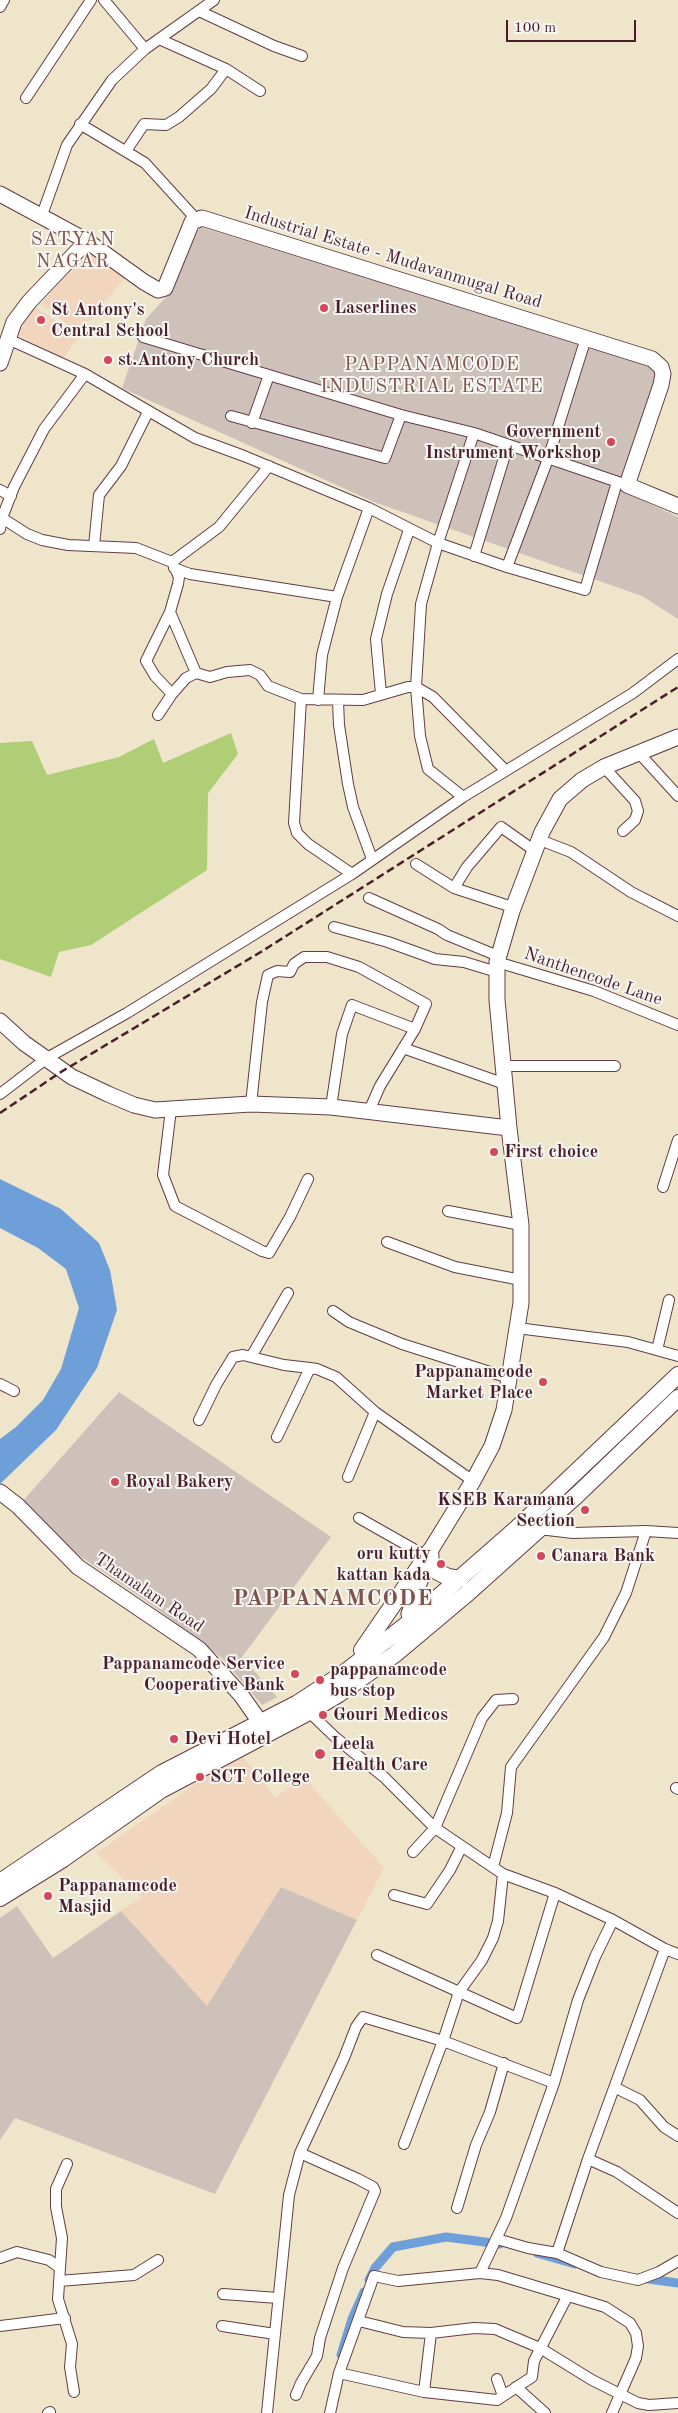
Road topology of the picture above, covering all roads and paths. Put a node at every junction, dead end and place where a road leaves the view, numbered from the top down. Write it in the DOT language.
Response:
graph roads {
  1 [pos="4,0"];
  2 [pos="91,0"];
  3 [pos="104,0"];
  4 [pos="214,0"];
  5 [pos="0,7"];
  6 [pos="199,11"];
  7 [pos="159,39"];
  8 [pos="145,49"];
  9 [pos="302,56"];
  10 [pos="226,69"];
  11 [pos="260,91"];
  12 [pos="26,98"];
  13 [pos="80,124"];
  14 [pos="126,151"];
  15 [pos="0,194"];
  16 [pos="42,215"];
  17 [pos="196,218"];
  18 [pos="87,241"];
  19 [pos="143,337"];
  20 [pos="586,338"];
  21 [pos="8,339"];
  22 [pos="0,363"];
  23 [pos="85,374"];
  24 [pos="269,375"];
  25 [pos="148,412"];
  26 [pos="401,415"];
  27 [pos="231,416"];
  28 [pos="252,423"];
  29 [pos="474,433"];
  30 [pos="508,444"];
  31 [pos="548,459"];
  32 [pos="269,466"];
  33 [pos="622,483"];
  34 [pos="0,490"];
  35 [pos="11,496"];
  36 [pos="678,506"];
  37 [pos="369,508"];
  38 [pos="2,518"];
  39 [pos="0,529"];
  40 [pos="410,530"];
  41 [pos="438,543"];
  42 [pos="94,546"];
  43 [pos="474,556"];
  44 [pos="173,565"];
  45 [pos="507,567"];
  46 [pos="337,597"];
  47 [pos="170,612"];
  48 [pos="678,659"];
  49 [pos="196,673"];
  50 [pos="416,687"];
  51 [pos="172,694"];
  52 [pos="381,694"];
  53 [pos="301,699"];
  54 [pos="318,700"];
  55 [pos="338,701"];
  56 [pos="158,715"];
  57 [pos="678,737"];
  58 [pos="638,752"];
  59 [pos="604,767"];
  60 [pos="505,770"];
  61 [pos="678,796"];
  62 [pos="463,797"];
  63 [pos="623,831"];
  64 [pos="537,845"];
  65 [pos="372,859"];
  66 [pos="416,864"];
  67 [pos="352,874"];
  68 [pos="454,888"];
  69 [pos="369,898"];
  70 [pos="506,905"];
  71 [pos="678,916"];
  72 [pos="334,927"];
  73 [pos="497,963"];
  74 [pos="0,1022"];
  75 [pos="678,1025"];
  76 [pos="415,1029"];
  77 [pos="403,1048"];
  78 [pos="47,1058"];
  79 [pos="504,1066"];
  80 [pos="615,1066"];
  81 [pos="505,1084"];
  82 [pos="0,1094"];
  83 [pos="250,1104"];
  84 [pos="330,1107"];
  85 [pos="170,1109"];
  86 [pos="369,1111"];
  87 [pos="509,1128"];
  88 [pos="678,1140"];
  89 [pos="308,1179"];
  90 [pos="663,1187"];
  91 [pos="448,1211"];
  92 [pos="521,1225"];
  93 [pos="386,1242"];
  94 [pos="521,1280"];
  95 [pos="288,1293"];
  96 [pos="669,1300"];
  97 [pos="333,1311"];
  98 [pos="517,1328"];
  99 [pos="657,1350"];
  100 [pos="678,1356"];
  101 [pos="251,1357"];
  102 [pos="310,1368"];
  103 [pos="678,1375"];
  104 [pos="509,1378"];
  105 [pos="0,1384"];
  106 [pos="14,1391"];
  107 [pos="678,1398"];
  108 [pos="375,1412"];
  109 [pos="199,1420"];
  110 [pos="277,1437"];
  111 [pos="348,1477"];
  112 [pos="473,1481"];
  113 [pos="0,1492"];
  114 [pos="359,1518"];
  115 [pos="539,1529"];
  116 [pos="646,1530"];
  117 [pos="678,1533"];
  118 [pos="428,1554"];
  119 [pos="460,1579"];
  120 [pos="391,1611"];
  121 [pos="407,1624"];
  122 [pos="414,1639"];
  123 [pos="344,1673"];
  124 [pos="513,1699"];
  125 [pos="309,1712"];
  126 [pos="263,1727"];
  127 [pos="435,1828"];
  128 [pos="462,1846"];
  129 [pos="413,1852"];
  130 [pos="493,1867"];
  131 [pos="503,1874"];
  132 [pos="0,1882"];
  133 [pos="555,1893"];
  134 [pos="394,1895"];
  135 [pos="0,1898"];
  136 [pos="613,1920"];
  137 [pos="665,1949"];
  138 [pos="678,1954"];
  139 [pos="377,1955"];
  140 [pos="459,1992"];
  141 [pos="443,2041"];
  142 [pos="504,2063"];
  143 [pos="554,2083"];
  144 [pos="616,2088"];
  145 [pos="678,2136"];
  146 [pos="404,2144"];
  147 [pos="300,2153"];
  148 [pos="588,2159"];
  149 [pos="67,2164"];
  150 [pos="457,2208"];
  151 [pos="678,2213"];
  152 [pos="498,2239"];
  153 [pos="557,2253"];
  154 [pos="0,2258"];
  155 [pos="158,2260"];
  156 [pos="678,2261"];
  157 [pos="60,2268"];
  158 [pos="480,2273"];
  159 [pos="60,2281"];
  160 [pos="223,2294"];
  161 [pos="568,2296"];
  162 [pos="278,2298"];
  163 [pos="65,2318"];
  164 [pos="359,2321"];
  165 [pos="0,2326"];
  166 [pos="222,2326"];
  167 [pos="431,2333"];
  168 [pos="275,2334"];
  169 [pos="540,2348"];
  170 [pos="339,2374"];
  171 [pos="497,2379"];
  172 [pos="516,2387"];
  173 [pos="74,2392"];
  174 [pos="424,2392"];
  175 [pos="621,2394"];
  176 [pos="296,2395"];
  177 [pos="503,2396"];
  178 [pos="678,2403"];
  179 [pos="267,2413"];
  180 [pos="330,2413"];
  181 [pos="545,2413"];
  182 [pos="612,2413"];
  1 -- 5 [label="street"];
  2 -- 12 [label="street"];
  3 -- 8 [label="street"];
  4 -- 6 [label="street"];
  6 -- 7 [label="street"];
  6 -- 9 [label="street"];
  7 -- 8 [label="street"];
  7 -- 10 [label="street"];
  8 -- 13 [label="street"];
  10 -- 11 [label="street"];
  10 -- 14 [label="street"];
  13 -- 14 [label="street"];
  13 -- 16 [label="street"];
  14 -- 17 [label="street"];
  15 -- 16 [label="street"];
  16 -- 18 [label="street"];
  17 -- 18 [label="street"];
  17 -- 20 [label="street, Industrial Estate - Mudavanmugal Road"];
  18 -- 21 [label="street"];
  19 -- 24 [label="street"];
  20 -- 31 [label="street"];
  20 -- 33 [label="street, Industrial Estate - Mudavanmugal Road"];
  21 -- 22 [label="street"];
  21 -- 23 [label="street"];
  23 -- 25 [label="street"];
  23 -- 35 [label="street"];
  24 -- 26 [label="street"];
  24 -- 28 [label="street"];
  25 -- 32 [label="street"];
  25 -- 42 [label="street"];
  26 -- 28 [label="street"];
  26 -- 29 [label="street"];
  27 -- 28 [label="street"];
  29 -- 30 [label="street"];
  29 -- 41 [label="street"];
  30 -- 31 [label="street"];
  30 -- 43 [label="street"];
  31 -- 33 [label="street"];
  31 -- 45 [label="street"];
  32 -- 37 [label="street"];
  32 -- 44 [label="street"];
  33 -- 36 [label="street"];
  33 -- 45 [label="street"];
  34 -- 35 [label="street"];
  35 -- 38 [label="street"];
  37 -- 40 [label="street"];
  37 -- 46 [label="street"];
  38 -- 39 [label="street"];
  38 -- 42 [label="street"];
  40 -- 41 [label="street"];
  40 -- 52 [label="street"];
  41 -- 43 [label="street"];
  41 -- 50 [label="street"];
  42 -- 44 [label="street"];
  43 -- 45 [label="street"];
  44 -- 46 [label="street"];
  44 -- 47 [label="street"];
  46 -- 54 [label="street"];
  47 -- 49 [label="street"];
  47 -- 51 [label="street"];
  48 -- 60 [label="street"];
  49 -- 51 [label="street"];
  49 -- 53 [label="street"];
  50 -- 52 [label="street"];
  50 -- 60 [label="street"];
  50 -- 62 [label="street"];
  51 -- 56 [label="street"];
  52 -- 55 [label="street"];
  53 -- 54 [label="street"];
  53 -- 67 [label="street"];
  54 -- 55 [label="street"];
  55 -- 65 [label="street"];
  57 -- 58 [label="street"];
  58 -- 59 [label="street"];
  58 -- 61 [label="street"];
  59 -- 63 [label="street"];
  59 -- 64 [label="street"];
  60 -- 62 [label="street"];
  62 -- 65 [label="street"];
  64 -- 68 [label="street"];
  64 -- 71 [label="street"];
  64 -- 73 [label="street"];
  65 -- 67 [label="street"];
  66 -- 68 [label="street"];
  67 -- 78 [label="street"];
  68 -- 70 [label="street"];
  69 -- 73 [label="street"];
  72 -- 73 [label="street"];
  73 -- 75 [label="street, Nanthencode Lane"];
  73 -- 79 [label="street"];
  74 -- 78 [label="street"];
  76 -- 77 [label="street"];
  76 -- 83 [label="street"];
  76 -- 84 [label="street"];
  77 -- 81 [label="street"];
  77 -- 86 [label="street"];
  78 -- 82 [label="street"];
  78 -- 85 [label="street"];
  79 -- 80 [label="street"];
  79 -- 81 [label="street"];
  81 -- 87 [label="street"];
  83 -- 84 [label="street"];
  83 -- 85 [label="street"];
  84 -- 86 [label="street"];
  85 -- 89 [label="street"];
  86 -- 87 [label="street"];
  87 -- 92 [label="street"];
  88 -- 90 [label="street"];
  91 -- 92 [label="street"];
  92 -- 94 [label="street"];
  93 -- 94 [label="street"];
  94 -- 98 [label="street"];
  95 -- 101 [label="street"];
  96 -- 99 [label="street"];
  97 -- 104 [label="street"];
  98 -- 99 [label="street"];
  98 -- 104 [label="street"];
  99 -- 100 [label="street"];
  101 -- 102 [label="street"];
  101 -- 109 [label="street"];
  102 -- 108 [label="street"];
  102 -- 110 [label="street"];
  103 -- 119 [label="main road"];
  104 -- 112 [label="street"];
  105 -- 106 [label="street"];
  107 -- 115 [label="main road"];
  108 -- 111 [label="street"];
  108 -- 112 [label="street"];
  112 -- 118 [label="street"];
  113 -- 126 [label="street, Thamalam Road"];
  114 -- 118 [label="street"];
  115 -- 116 [label="street"];
  115 -- 122 [label="main road"];
  116 -- 117 [label="street"];
  116 -- 130 [label="street"];
  118 -- 119 [label="main road"];
  118 -- 120 [label="main road"];
  118 -- 121 [label="street"];
  119 -- 121 [label="main road"];
  120 -- 121 [label="street"];
  120 -- 123 [label="main road"];
  121 -- 122 [label="street"];
  121 -- 123 [label="main road"];
  122 -- 125 [label="main road"];
  123 -- 126 [label="main road"];
  124 -- 127 [label="street"];
  125 -- 126 [label="main road"];
  125 -- 127 [label="street"];
  126 -- 132 [label="main road"];
  126 -- 135 [label="main road"];
  127 -- 128 [label="street"];
  127 -- 129 [label="street"];
  128 -- 130 [label="street"];
  128 -- 134 [label="street"];
  130 -- 131 [label="street"];
  131 -- 133 [label="street"];
  131 -- 140 [label="street"];
  133 -- 136 [label="street"];
  133 -- 140 [label="street"];
  136 -- 137 [label="street"];
  136 -- 143 [label="street"];
  137 -- 138 [label="street"];
  137 -- 144 [label="street"];
  139 -- 140 [label="street"];
  140 -- 141 [label="street"];
  141 -- 142 [label="street"];
  141 -- 146 [label="street"];
  141 -- 147 [label="street"];
  142 -- 143 [label="street"];
  142 -- 150 [label="street"];
  143 -- 152 [label="street"];
  144 -- 145 [label="street"];
  144 -- 148 [label="street"];
  147 -- 162 [label="street"];
  147 -- 176 [label="street"];
  148 -- 151 [label="street"];
  148 -- 153 [label="street"];
  149 -- 157 [label="street"];
  152 -- 153 [label="street"];
  152 -- 158 [label="street"];
  153 -- 156 [label="street"];
  154 -- 157 [label="street"];
  155 -- 159 [label="street"];
  157 -- 159 [label="street"];
  158 -- 161 [label="street"];
  158 -- 164 [label="street"];
  159 -- 163 [label="street"];
  160 -- 162 [label="street"];
  161 -- 169 [label="street"];
  161 -- 175 [label="street"];
  162 -- 168 [label="street"];
  163 -- 165 [label="street"];
  163 -- 173 [label="street"];
  164 -- 167 [label="street"];
  164 -- 170 [label="street"];
  166 -- 168 [label="street"];
  167 -- 169 [label="street"];
  167 -- 174 [label="street"];
  168 -- 179 [label="street"];
  169 -- 172 [label="street"];
  169 -- 175 [label="street"];
  170 -- 174 [label="street"];
  170 -- 180 [label="street"];
  171 -- 177 [label="street"];
  172 -- 177 [label="street"];
  172 -- 181 [label="street"];
  174 -- 177 [label="street"];
  175 -- 178 [label="street"];
  175 -- 182 [label="street"];
}
